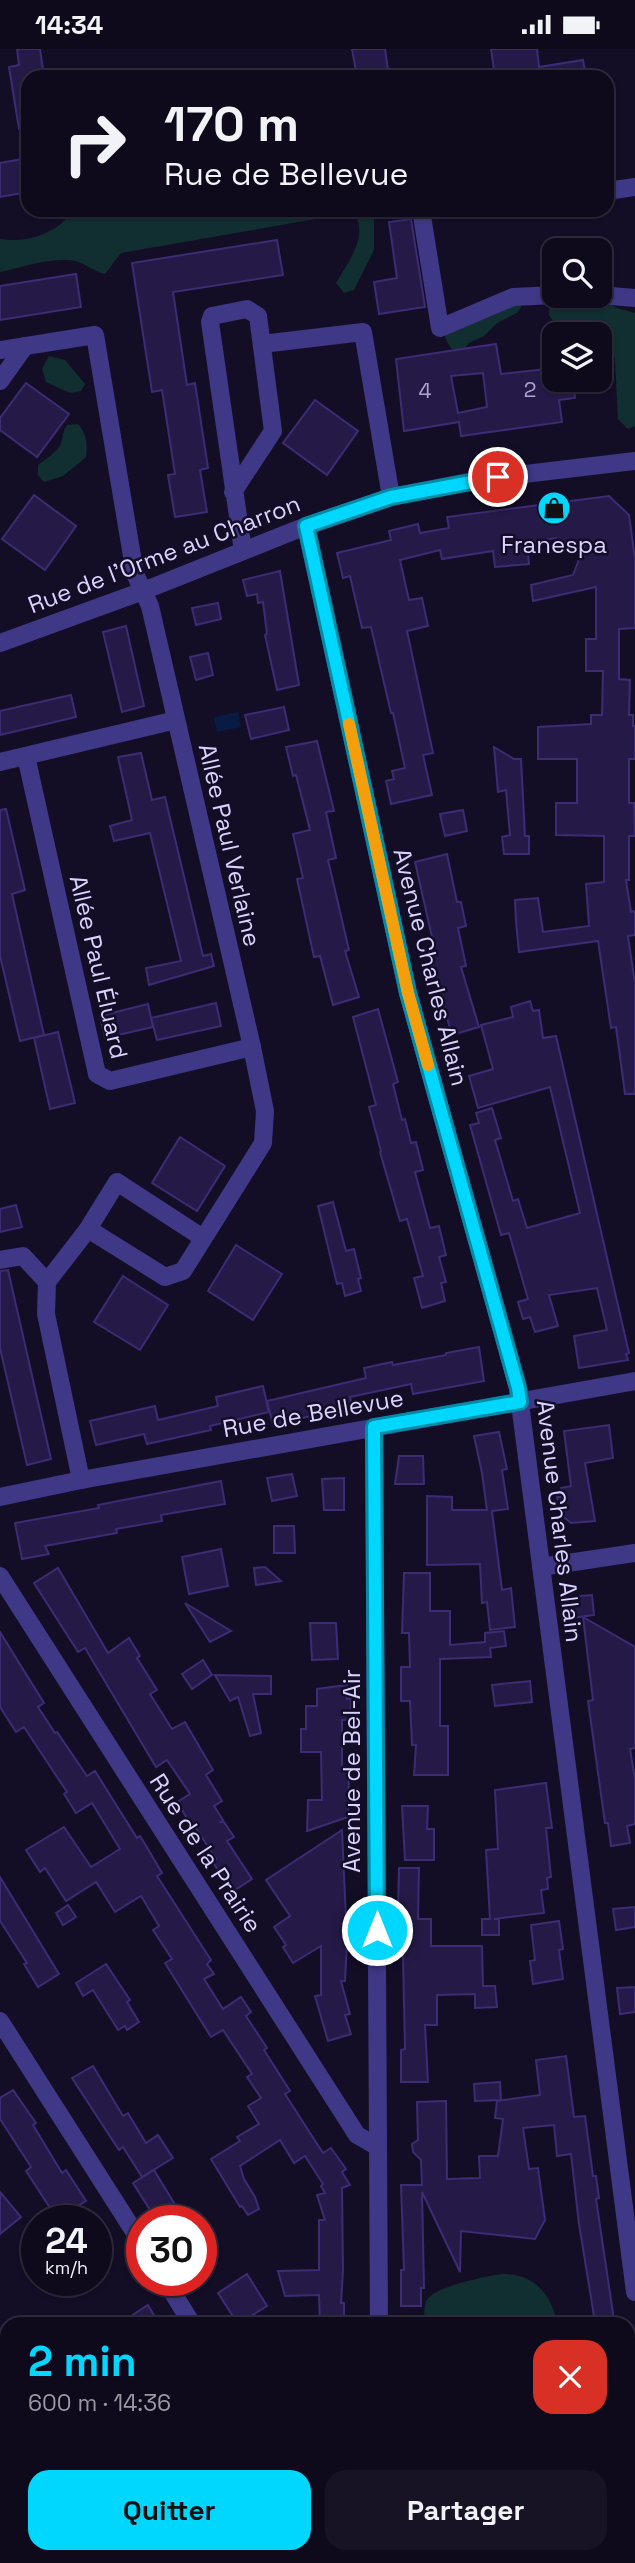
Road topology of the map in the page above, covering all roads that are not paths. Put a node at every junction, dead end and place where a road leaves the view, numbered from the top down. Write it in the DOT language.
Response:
graph roads {
  1 [pos="635,187"];
  2 [pos="614,190"];
  3 [pos="422,217"];
  4 [pos="542,296"];
  5 [pos="612,296"];
  6 [pos="635,298"];
  7 [pos="262,344"];
  8 [pos="25,346"];
  9 [pos="0,350"];
  10 [pos="0,381"];
  11 [pos="635,461"];
  12 [pos="233,492"];
  13 [pos="391,497"];
  14 [pos="306,526"];
  15 [pos="243,551"];
  16 [pos="143,591"];
  17 [pos="0,643"];
  18 [pos="176,720"];
  19 [pos="26,756"];
  20 [pos="0,762"];
  21 [pos="252,1047"];
  22 [pos="88,1229"];
  23 [pos="203,1238"];
  24 [pos="0,1259"];
  25 [pos="47,1282"];
  26 [pos="635,1381"];
  27 [pos="520,1402"];
  28 [pos="374,1427"];
  29 [pos="81,1479"];
  30 [pos="0,1497"];
  31 [pos="635,1553"];
  32 [pos="541,1567"];
  33 [pos="0,1576"];
  34 [pos="0,2021"];
  35 [pos="378,2147"];
  36 [pos="126,2219"];
  37 [pos="635,2292"];
  38 [pos="174,2296"];
  39 [pos="188,2317"];
  40 [pos="379,2317"];
  1 -- 2 [label="street"];
  3 -- 4 [label="street"];
  5 -- 6 [label="street"];
  7 -- 12 [label="street"];
  7 -- 12 [label="street"];
  7 -- 13 [label="street"];
  8 -- 9 [label="street"];
  8 -- 10 [label="street"];
  8 -- 16 [label="street, Allée Paul Verlaine"];
  11 -- 13 [label="street, Rue de l'Orme au Charron"];
  12 -- 15 [label="street"];
  13 -- 14 [label="street, Rue de l'Orme au Charron"];
  14 -- 15 [label="street, Rue de l'Orme au Charron"];
  14 -- 27 [label="street, Avenue Charles Allain"];
  15 -- 16 [label="street, Rue de l'Orme au Charron"];
  16 -- 17 [label="street, Rue de l'Orme au Charron"];
  16 -- 18 [label="street, Allée Paul Verlaine"];
  18 -- 19 [label="street"];
  18 -- 21 [label="street, Allée Paul Verlaine"];
  19 -- 20 [label="street"];
  19 -- 21 [label="street, Allée Paul Éluard"];
  21 -- 23 [label="street, Allée Paul Verlaine"];
  22 -- 23 [label="street, Allée Paul Verlaine"];
  22 -- 23 [label="street"];
  22 -- 25 [label="street"];
  24 -- 25 [label="street"];
  25 -- 29 [label="street"];
  26 -- 27 [label="street, Rue de Bellevue"];
  27 -- 28 [label="street, Rue de Bellevue"];
  27 -- 32 [label="street, Avenue Charles Allain"];
  28 -- 29 [label="street, Rue de Bellevue"];
  28 -- 35 [label="street, Avenue de Bel-Air"];
  29 -- 30 [label="street, Rue de Bellevue"];
  31 -- 32 [label="street"];
  32 -- 37 [label="street, Avenue Charles Allain"];
  33 -- 35 [label="street, Rue de la Prairie"];
  34 -- 36 [label="street"];
  35 -- 40 [label="street, Avenue de Bel-Air"];
  38 -- 39 [label="street"];
}
